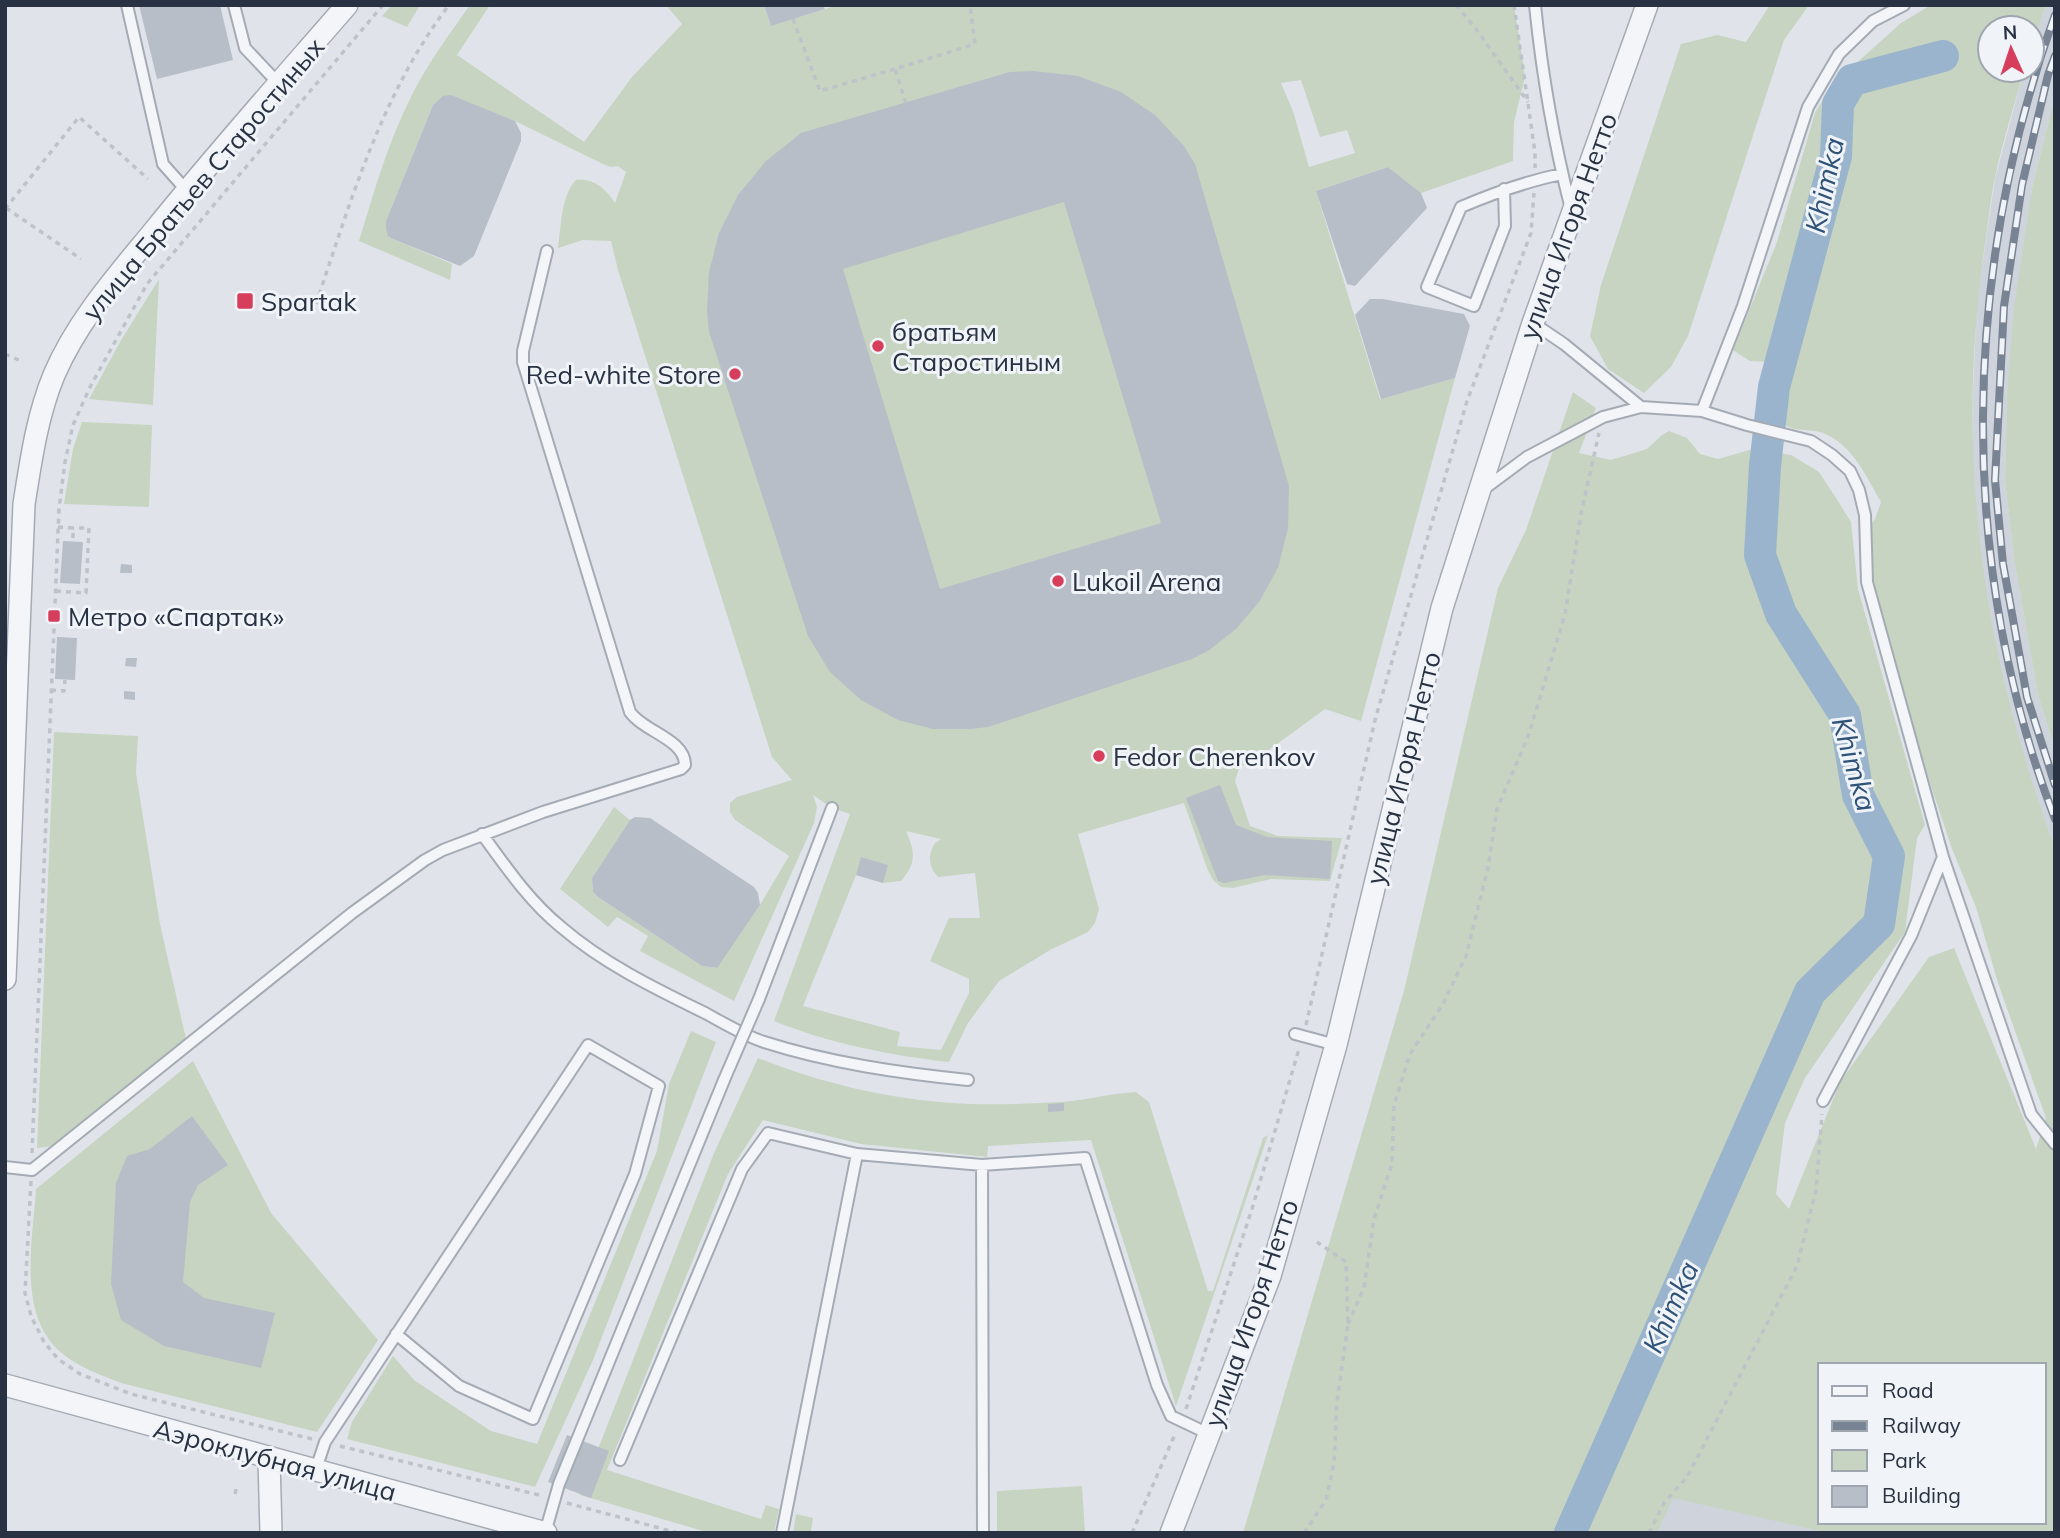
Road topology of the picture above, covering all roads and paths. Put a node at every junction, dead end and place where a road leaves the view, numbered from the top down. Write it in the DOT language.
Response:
graph roads {
  1 [pos="127,5"];
  2 [pos="234,5"];
  3 [pos="347,5"];
  4 [pos="383,5"];
  5 [pos="449,5"];
  6 [pos="970,5"];
  7 [pos="1456,5"];
  8 [pos="1514,5"];
  9 [pos="1535,5"];
  10 [pos="1647,5"];
  11 [pos="1904,5"];
  12 [pos="793,19"];
  13 [pos="895,69"];
  14 [pos="279,84"];
  15 [pos="1528,102"];
  16 [pos="906,103"];
  17 [pos="1562,174"];
  18 [pos="148,179"];
  19 [pos="1535,180"];
  20 [pos="1504,189"];
  21 [pos="187,191"];
  22 [pos="6,209"];
  23 [pos="1573,213"];
  24 [pos="547,251"];
  25 [pos="81,260"];
  26 [pos="316,304"];
  27 [pos="1533,323"];
  28 [pos="5,354"];
  29 [pos="21,361"];
  30 [pos="1641,407"];
  31 [pos="1702,411"];
  32 [pos="1603,417"];
  33 [pos="1479,492"];
  34 [pos="58,527"];
  35 [pos="73,527"];
  36 [pos="73,541"];
  37 [pos="81,572"];
  38 [pos="87,573"];
  39 [pos="55,591"];
  40 [pos="65,680"];
  41 [pos="51,690"];
  42 [pos="10,738"];
  43 [pos="832,808"];
  44 [pos="482,834"];
  45 [pos="1942,857"];
  46 [pos="5,979"];
  47 [pos="1299,1035"];
  48 [pos="1336,1045"];
  49 [pos="968,1080"];
  50 [pos="1823,1101"];
  51 [pos="2055,1144"];
  52 [pos="857,1154"];
  53 [pos="982,1166"];
  54 [pos="5,1167"];
  55 [pos="32,1170"];
  56 [pos="1317,1242"];
  57 [pos="28,1273"];
  58 [pos="1348,1324"];
  59 [pos="396,1334"];
  60 [pos="5,1385"];
  61 [pos="1185,1411"];
  62 [pos="1179,1423"];
  63 [pos="253,1424"];
  64 [pos="251,1433"];
  65 [pos="1209,1434"];
  66 [pos="269,1459"];
  67 [pos="620,1461"];
  68 [pos="315,1472"];
  69 [pos="237,1485"];
  70 [pos="235,1494"];
  71 [pos="271,1533"];
  72 [pos="545,1533"];
  73 [pos="782,1533"];
  74 [pos="983,1533"];
  75 [pos="1132,1533"];
  76 [pos="1171,1533"];
  77 [pos="1304,1533"];
  78 [pos="1649,1533"];
  1 -- 21 [label="lane"];
  2 -- 14 [label="lane"];
  3 -- 14 [label="street, улица Братьев Старостиных"];
  4 -- 34 [label="path"];
  5 -- 26 [label="path"];
  6 -- 13 [label="path"];
  7 -- 15 [label="path"];
  8 -- 15 [label="path"];
  9 -- 17 [label="lane"];
  10 -- 23 [label="street, улица Игоря Нетто"];
  11 -- 31 [label="lane"];
  12 -- 13 [label="path"];
  13 -- 16 [label="path"];
  14 -- 21 [label="street, улица Братьев Старостиных"];
  15 -- 19 [label="path"];
  17 -- 19 [label="lane"];
  17 -- 23 [label="lane"];
  18 -- 22 [label="path"];
  19 -- 20 [label="lane"];
  19 -- 47 [label="path"];
  20 -- 20 [label="lane"];
  21 -- 42 [label="street, улица Братьев Старостиных"];
  22 -- 25 [label="path"];
  23 -- 27 [label="street, улица Игоря Нетто"];
  24 -- 44 [label="lane"];
  27 -- 30 [label="lane"];
  27 -- 33 [label="street, улица Игоря Нетто"];
  28 -- 29 [label="path"];
  30 -- 31 [label="lane"];
  30 -- 32 [label="lane"];
  31 -- 45 [label="lane"];
  32 -- 33 [label="lane"];
  32 -- 58 [label="path"];
  33 -- 48 [label="street, улица Игоря Нетто"];
  34 -- 35 [label="path"];
  34 -- 39 [label="path"];
  35 -- 36 [label="path"];
  35 -- 38 [label="path"];
  37 -- 38 [label="path"];
  38 -- 39 [label="path"];
  39 -- 41 [label="path"];
  40 -- 41 [label="path"];
  41 -- 55 [label="path"];
  42 -- 46 [label="street, улица Братьев Старостиных"];
  43 -- 72 [label="lane, bridge"];
  44 -- 49 [label="lane"];
  44 -- 55 [label="lane"];
  45 -- 50 [label="lane"];
  45 -- 51 [label="lane"];
  47 -- 48 [label="lane"];
  47 -- 61 [label="path"];
  48 -- 65 [label="street, улица Игоря Нетто"];
  50 -- 78 [label="path"];
  52 -- 53 [label="lane"];
  52 -- 67 [label="lane"];
  52 -- 73 [label="lane"];
  53 -- 65 [label="lane"];
  53 -- 74 [label="lane"];
  54 -- 55 [label="lane"];
  55 -- 57 [label="path"];
  56 -- 58 [label="path"];
  58 -- 77 [label="path"];
  59 -- 59 [label="lane"];
  59 -- 68 [label="lane"];
  60 -- 66 [label="street, Аэроклубная улица"];
  62 -- 75 [label="path"];
  63 -- 64 [label="path"];
  65 -- 76 [label="street, улица Игоря Нетто"];
  66 -- 68 [label="street, Аэроклубная улица"];
  66 -- 71 [label="street"];
  68 -- 72 [label="street, Аэроклубная улица"];
  69 -- 70 [label="path"];
}
